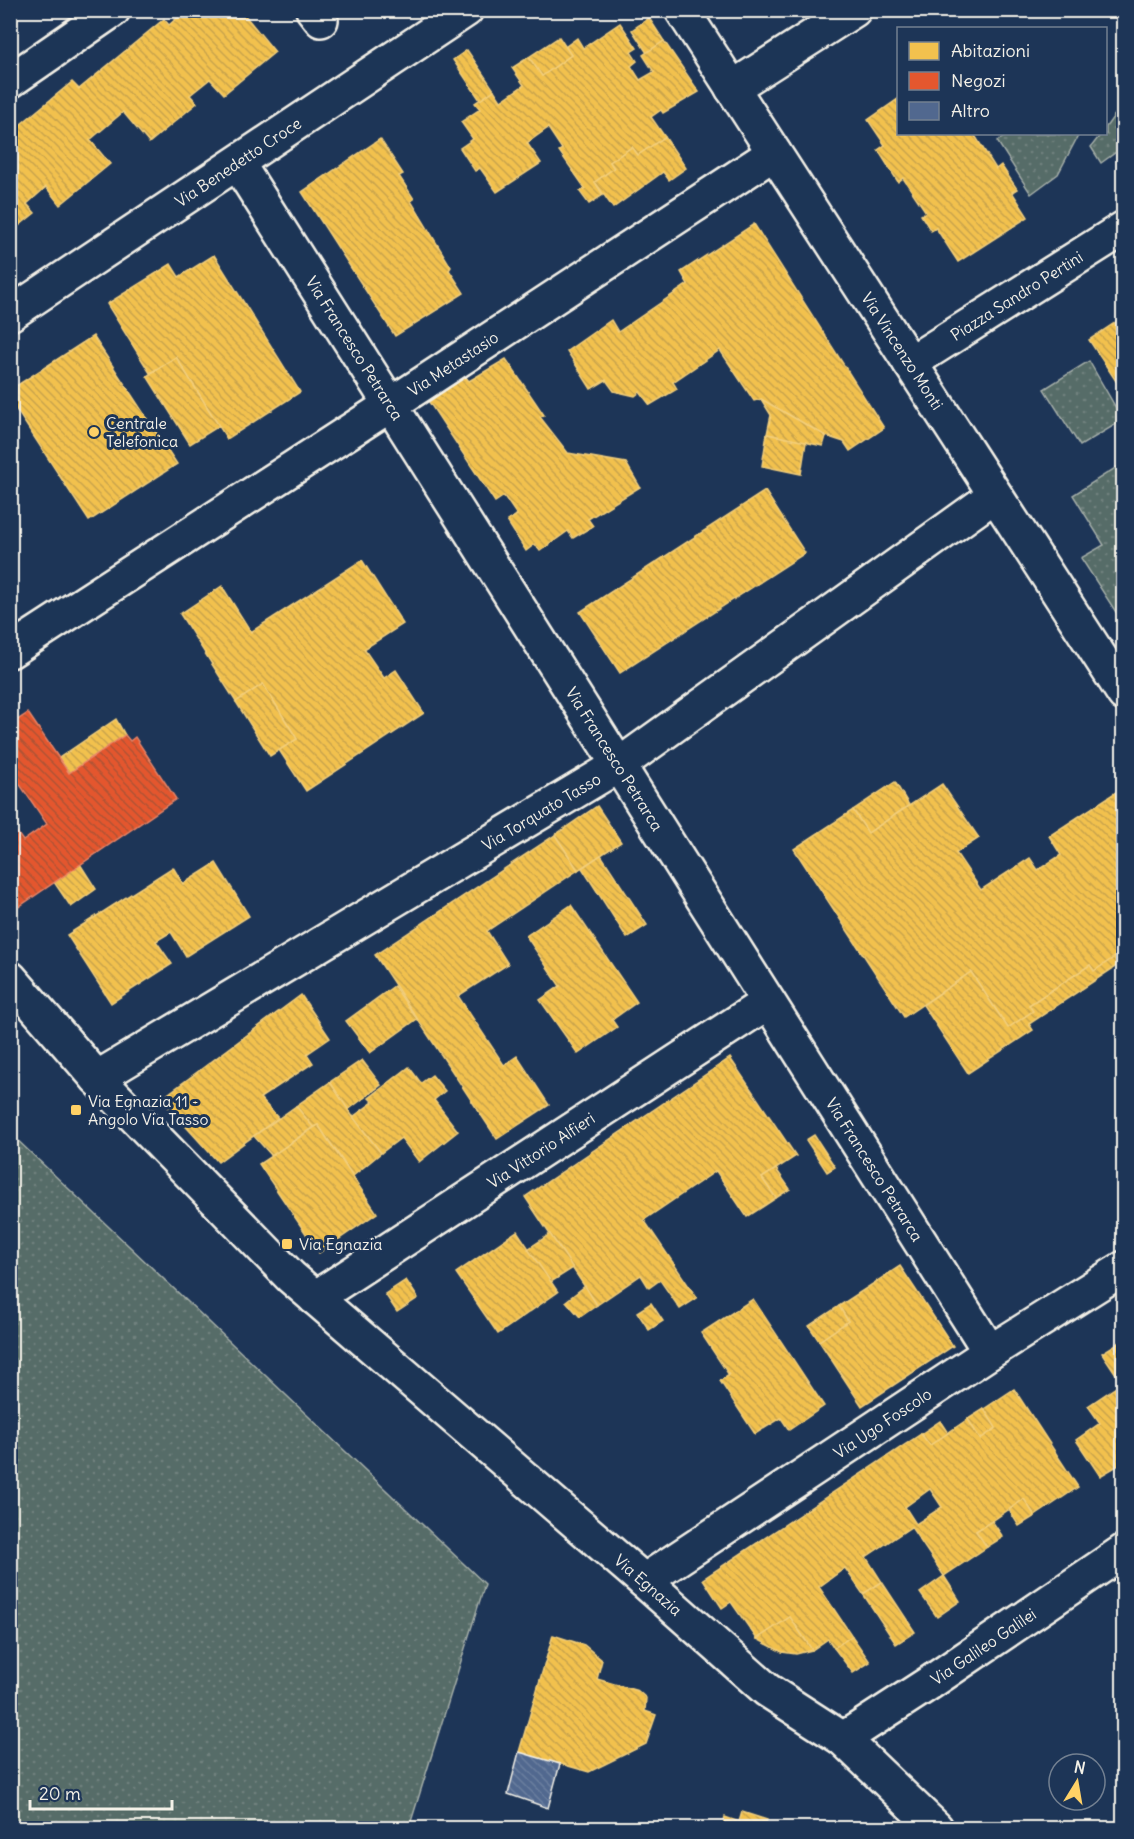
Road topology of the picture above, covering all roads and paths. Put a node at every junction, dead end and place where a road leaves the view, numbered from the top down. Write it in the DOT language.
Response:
graph roads {
  1 [pos="113,10"];
  2 [pos="466,10"];
  3 [pos="682,10"];
  4 [pos="854,10"];
  5 [pos="10,81"];
  6 [pos="732,88"];
  7 [pos="774,153"];
  8 [pos="238,164"];
  9 [pos="1124,228"];
  10 [pos="10,314"];
  11 [pos="910,363"];
  12 [pos="390,405"];
  13 [pos="995,495"];
  14 [pos="10,651"];
  15 [pos="1124,694"];
  16 [pos="619,765"];
  17 [pos="10,978"];
  18 [pos="768,1002"];
  19 [pos="97,1078"];
  20 [pos="1124,1268"];
  21 [pos="315,1298"];
  22 [pos="990,1352"];
  23 [pos="1124,1551"];
  24 [pos="644,1581"];
  25 [pos="843,1739"];
  26 [pos="936,1828"];
  1 -- 5 [label="street"];
  2 -- 8 [label="street, Via Benedetto Croce"];
  3 -- 6 [label="street, Via Vincenzo Monti"];
  4 -- 6 [label="street"];
  6 -- 7 [label="street, Via Vincenzo Monti"];
  7 -- 11 [label="street, Via Vincenzo Monti"];
  7 -- 12 [label="street, Via Metastasio"];
  8 -- 10 [label="street, Via Benedetto Croce"];
  8 -- 12 [label="street, Via Francesco Petrarca"];
  9 -- 11 [label="street, Piazza Sandro Pertini"];
  11 -- 13 [label="street, Via Vincenzo Monti"];
  12 -- 14 [label="street, Via Metastasio"];
  12 -- 16 [label="street, Via Francesco Petrarca"];
  13 -- 15 [label="street, Via Vincenzo Monti"];
  13 -- 16 [label="street, Via Torquato Tasso"];
  16 -- 18 [label="street, Via Francesco Petrarca"];
  16 -- 19 [label="street, Via Torquato Tasso"];
  17 -- 19 [label="street, Via Egnazia"];
  18 -- 21 [label="street, Via Vittorio Alfieri"];
  18 -- 22 [label="street, Via Francesco Petrarca"];
  19 -- 21 [label="street, Via Egnazia"];
  20 -- 22 [label="street, Via Ugo Foscolo"];
  21 -- 24 [label="street, Via Egnazia"];
  22 -- 24 [label="street, Via Ugo Foscolo"];
  23 -- 25 [label="street, Via Galileo Galilei"];
  24 -- 25 [label="street, Via Egnazia"];
  25 -- 26 [label="street, Via Egnazia"];
}
